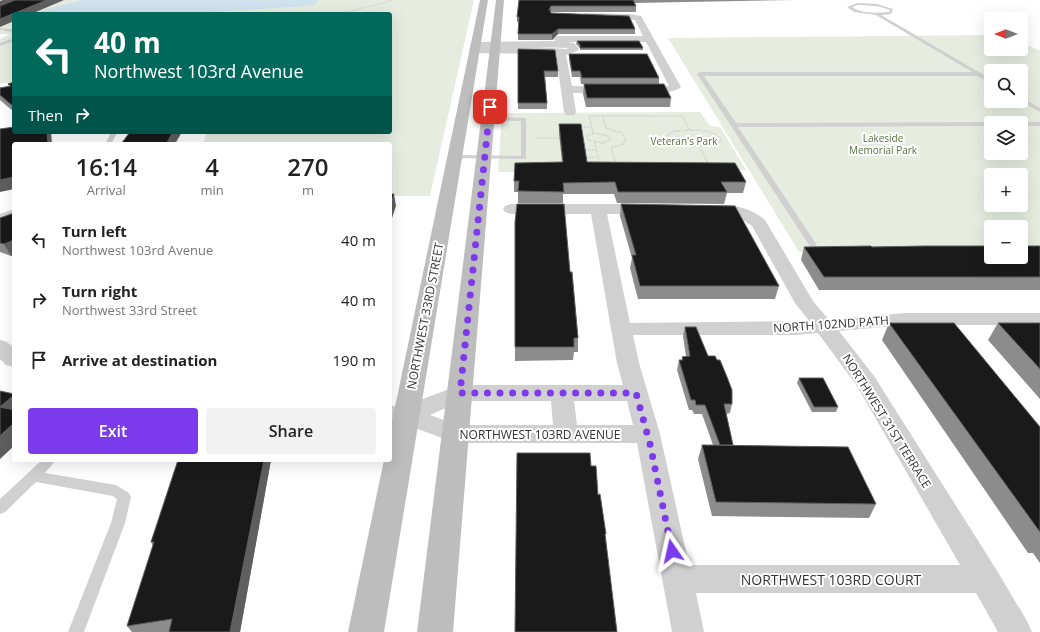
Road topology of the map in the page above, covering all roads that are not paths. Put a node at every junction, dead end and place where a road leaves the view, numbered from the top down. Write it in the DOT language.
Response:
graph roads {
  1 [pos="484,0"];
  2 [pos="500,0"];
  3 [pos="878,14"];
  4 [pos="580,15"];
  5 [pos="556,28"];
  6 [pos="0,29"];
  7 [pos="12,31"];
  8 [pos="649,39"];
  9 [pos="12,40"];
  10 [pos="0,45"];
  11 [pos="475,48"];
  12 [pos="496,48"];
  13 [pos="558,48"];
  14 [pos="584,55"];
  15 [pos="643,55"];
  16 [pos="658,55"];
  17 [pos="978,74"];
  18 [pos="984,77"];
  19 [pos="566,90"];
  20 [pos="1028,103"];
  21 [pos="1040,110"];
  22 [pos="570,112"];
  23 [pos="488,119"];
  24 [pos="984,124"];
  25 [pos="1028,124"];
  26 [pos="1040,124"];
  27 [pos="734,125"];
  28 [pos="454,157"];
  29 [pos="484,158"];
  30 [pos="512,209"];
  31 [pos="598,209"];
  32 [pos="666,210"];
  33 [pos="687,210"];
  34 [pos="12,213"];
  35 [pos="0,217"];
  36 [pos="813,245"];
  37 [pos="1040,319"];
  38 [pos="823,326"];
  39 [pos="622,329"];
  40 [pos="0,347"];
  41 [pos="12,358"];
  42 [pos="460,393"];
  43 [pos="562,393"];
  44 [pos="636,393"];
  45 [pos="398,415"];
  46 [pos="456,434"];
  47 [pos="566,434"];
  48 [pos="648,434"];
  49 [pos="392,456"];
  50 [pos="48,462"];
  51 [pos="391,462"];
  52 [pos="34,476"];
  53 [pos="0,508"];
  54 [pos="678,579"];
  55 [pos="985,580"];
  56 [pos="76,632"];
  57 [pos="366,632"];
  58 [pos="435,632"];
  59 [pos="688,632"];
  60 [pos="1016,632"];
  1 -- 11 [label="street, NORTHWEST 33RD STREET"];
  2 -- 12 [label="street"];
  3 -- 3 [label="lane"];
  3 -- 17 [label="lane"];
  4 -- 8 [label="street"];
  5 -- 13 [label="street"];
  6 -- 7 [label="lane"];
  8 -- 13 [label="street"];
  8 -- 16 [label="street"];
  9 -- 10 [label="lane"];
  11 -- 12 [label="street"];
  11 -- 28 [label="street, NORTHWEST 33RD STREET"];
  12 -- 13 [label="street"];
  12 -- 23 [label="street"];
  13 -- 14 [label="street"];
  13 -- 19 [label="street"];
  15 -- 16 [label="street"];
  16 -- 19 [label="street"];
  17 -- 18 [label="lane"];
  17 -- 27 [label="lane"];
  19 -- 22 [label="street"];
  20 -- 21 [label="lane"];
  23 -- 29 [label="street"];
  23 -- 29 [label="lane"];
  24 -- 27 [label="lane"];
  25 -- 26 [label="lane"];
  27 -- 36 [label="lane"];
  28 -- 29 [label="lane"];
  28 -- 45 [label="street, NORTHWEST 33RD STREET"];
  29 -- 42 [label="street"];
  30 -- 31 [label="street"];
  31 -- 32 [label="street"];
  31 -- 39 [label="street"];
  33 -- 38 [label="street, NORTHWEST 31ST TERRACE"];
  34 -- 35 [label="lane"];
  37 -- 38 [label="street, NORTH 102ND PATH"];
  38 -- 39 [label="street, NORTH 102ND PATH"];
  38 -- 55 [label="street, NORTHWEST 31ST TERRACE"];
  39 -- 44 [label="street"];
  40 -- 41 [label="street"];
  42 -- 43 [label="street"];
  42 -- 45 [label="street"];
  42 -- 46 [label="street"];
  43 -- 44 [label="street"];
  43 -- 47 [label="street"];
  44 -- 48 [label="street"];
  45 -- 46 [label="street, NORTHWEST 103RD AVENUE"];
  45 -- 49 [label="street, NORTHWEST 33RD STREET"];
  46 -- 47 [label="street, NORTHWEST 103RD AVENUE"];
  46 -- 58 [label="street"];
  47 -- 48 [label="street, NORTHWEST 103RD AVENUE"];
  48 -- 54 [label="street"];
  50 -- 52 [label="lane"];
  51 -- 57 [label="street, NORTHWEST 33RD STREET"];
  52 -- 53 [label="lane"];
  52 -- 56 [label="lane"];
  54 -- 55 [label="street, NORTHWEST 103RD COURT"];
  54 -- 59 [label="street"];
  55 -- 60 [label="street, NORTHWEST 31ST TERRACE"];
}
